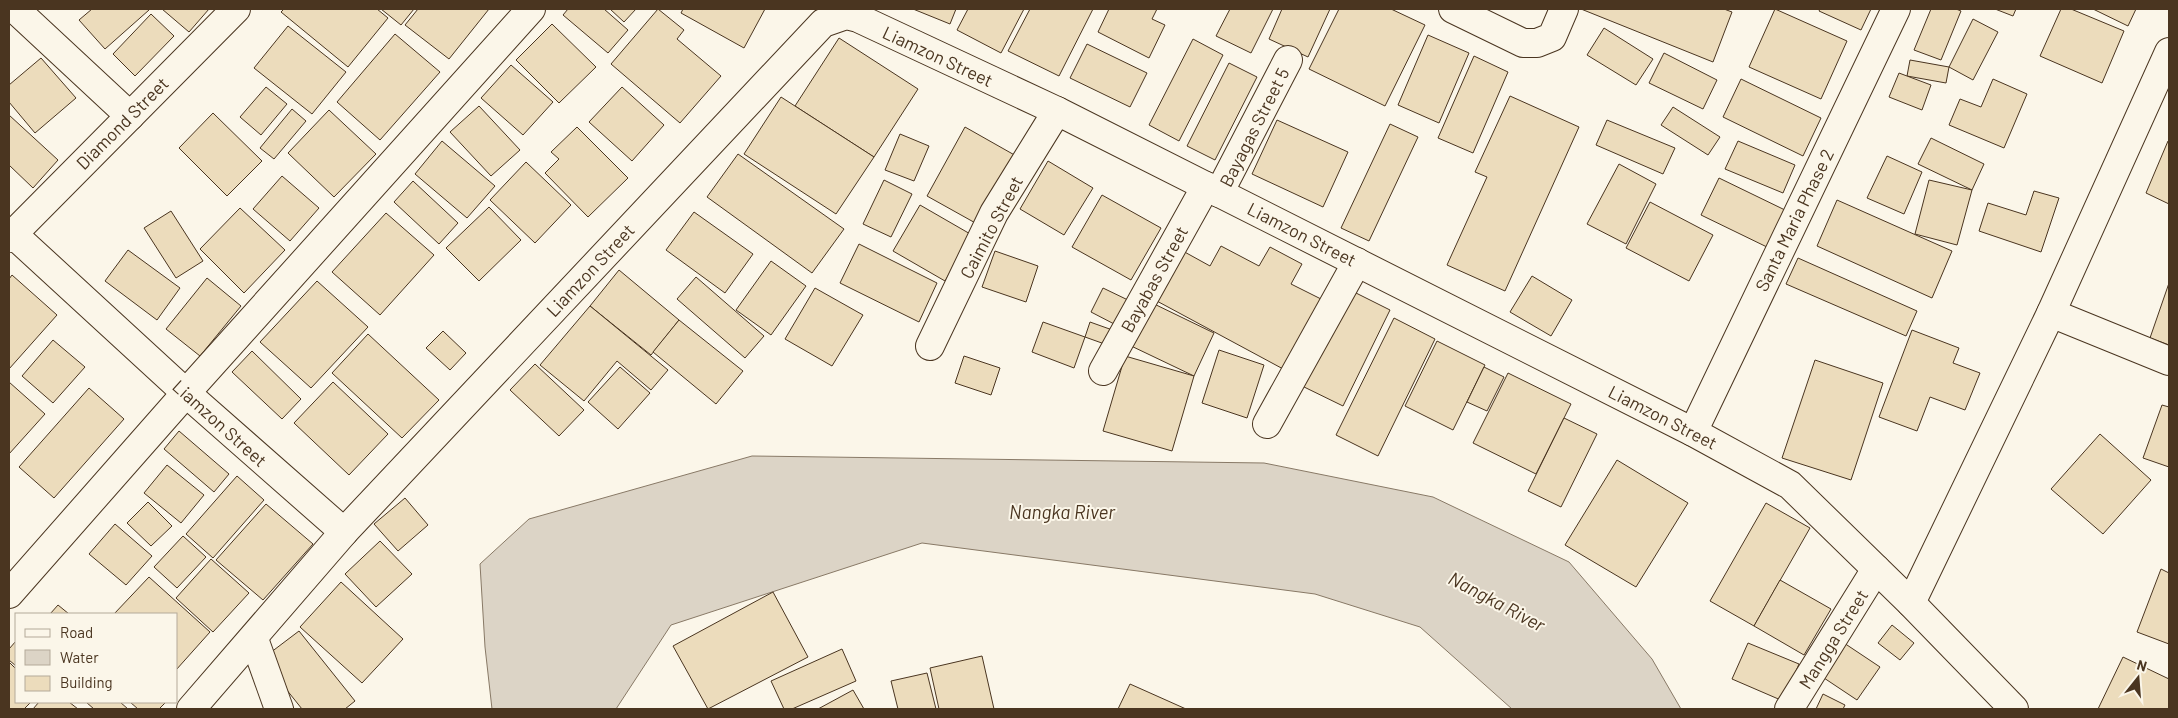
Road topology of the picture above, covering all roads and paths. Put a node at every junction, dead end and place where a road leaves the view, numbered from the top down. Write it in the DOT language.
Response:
graph roads {
  1 [pos="15,9"];
  2 [pos="236,9"];
  3 [pos="531,9"];
  4 [pos="1453,9"];
  5 [pos="1564,9"];
  6 [pos="1896,9"];
  7 [pos="860,14"];
  8 [pos="2169,52"];
  9 [pos="1288,60"];
  10 [pos="1057,111"];
  11 [pos="130,116"];
  12 [pos="1213,190"];
  13 [pos="11,236"];
  14 [pos="1357,262"];
  15 [pos="2051,313"];
  16 [pos="930,346"];
  17 [pos="2169,361"];
  18 [pos="1103,371"];
  19 [pos="186,393"];
  20 [pos="1267,424"];
  21 [pos="1693,432"];
  22 [pos="344,532"];
  23 [pos="1876,569"];
  24 [pos="9,594"];
  25 [pos="1910,603"];
  26 [pos="254,639"];
  27 [pos="191,709"];
  28 [pos="279,709"];
  29 [pos="1789,709"];
  30 [pos="2014,709"];
  1 -- 11 [label="street"];
  2 -- 11 [label="street, Diamond Street"];
  3 -- 19 [label="street"];
  4 -- 5 [label="street"];
  6 -- 21 [label="street, Santa Maria Phase 2"];
  7 -- 10 [label="street, Liamzon Street"];
  7 -- 22 [label="street, Liamzon Street"];
  8 -- 15 [label="street"];
  9 -- 12 [label="street, Bayagas Street 5"];
  10 -- 12 [label="street, Liamzon Street"];
  10 -- 16 [label="street, Caimito Street"];
  11 -- 13 [label="street, Diamond Street"];
  12 -- 14 [label="street, Liamzon Street"];
  12 -- 18 [label="street, Bayabas Street"];
  13 -- 19 [label="street, Liamzon Street"];
  14 -- 20 [label="street"];
  14 -- 21 [label="street, Liamzon Street"];
  15 -- 17 [label="street"];
  15 -- 25 [label="street"];
  19 -- 22 [label="street, Liamzon Street"];
  19 -- 24 [label="street"];
  21 -- 23 [label="street, Liamzon Street"];
  22 -- 26 [label="street"];
  23 -- 25 [label="street, Liamzon Street"];
  23 -- 29 [label="street, Mangga Street"];
  25 -- 30 [label="street, Liamzon Street"];
  26 -- 27 [label="street"];
  26 -- 28 [label="street"];
}
